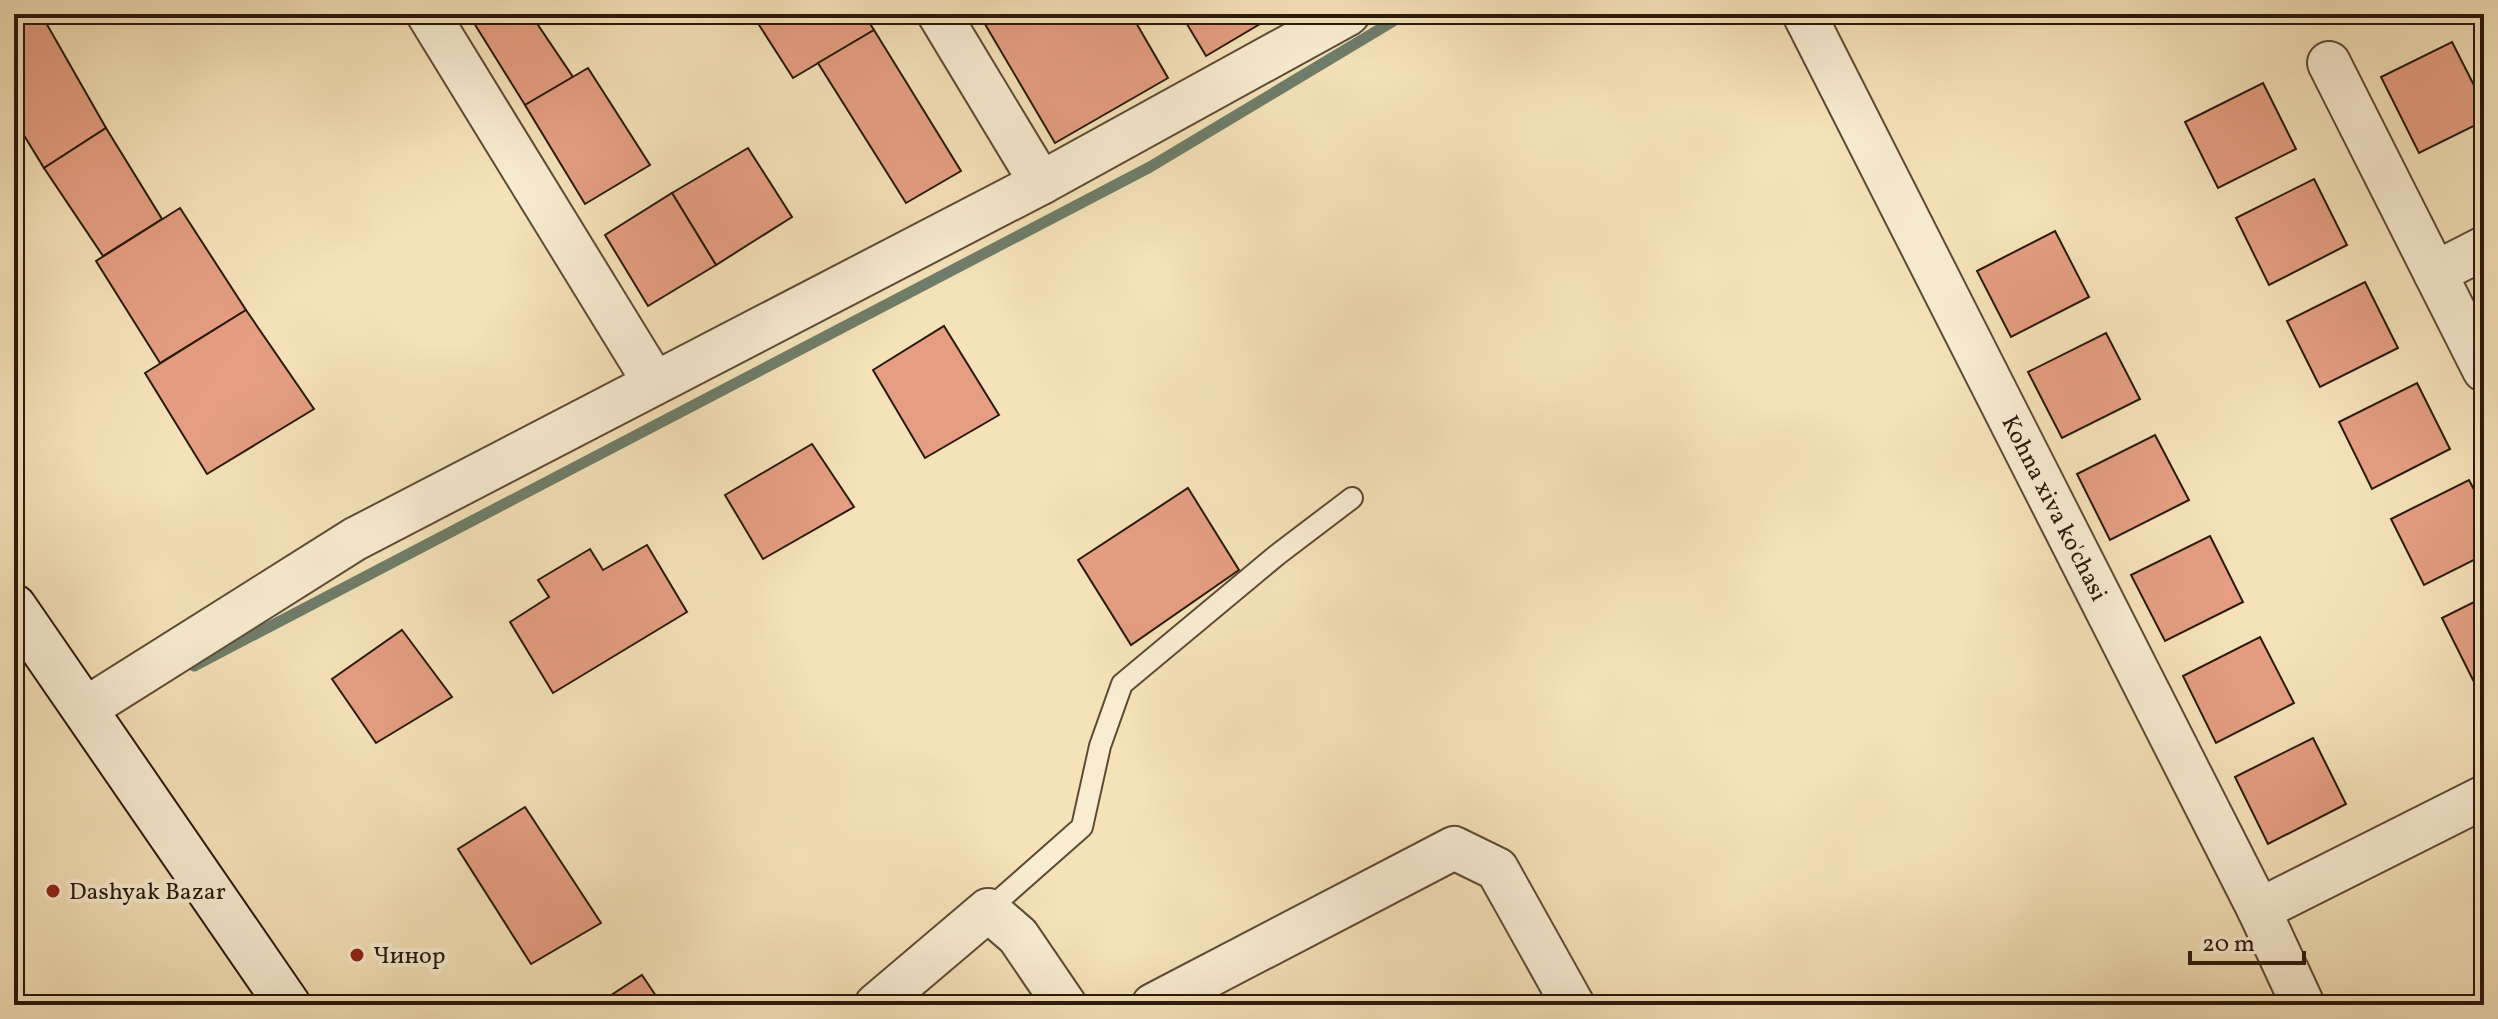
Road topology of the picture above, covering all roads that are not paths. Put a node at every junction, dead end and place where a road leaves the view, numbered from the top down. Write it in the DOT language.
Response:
graph roads {
  1 [pos="428,14"];
  2 [pos="939,14"];
  3 [pos="1348,14"];
  4 [pos="1804,14"];
  5 [pos="2329,63"];
  6 [pos="1041,183"];
  7 [pos="2484,248"];
  8 [pos="2435,273"];
  9 [pos="2484,370"];
  10 [pos="654,382"];
  11 [pos="1352,498"];
  12 [pos="14,607"];
  13 [pos="85,709"];
  14 [pos="2484,797"];
  15 [pos="988,910"];
  16 [pos="2259,910"];
  17 [pos="288,1005"];
  18 [pos="876,1005"];
  19 [pos="1065,1005"];
  20 [pos="1153,1005"];
  21 [pos="1573,1005"];
  22 [pos="2303,1005"];
  1 -- 10 [label="street"];
  2 -- 6 [label="street"];
  3 -- 6 [label="street"];
  4 -- 16 [label="street, Kohna xiva ko'chasi"];
  5 -- 8 [label="street"];
  6 -- 10 [label="street"];
  7 -- 8 [label="street"];
  8 -- 9 [label="street"];
  10 -- 13 [label="street"];
  11 -- 15 [label="lane"];
  12 -- 13 [label="main road"];
  13 -- 17 [label="main road"];
  14 -- 16 [label="street"];
  15 -- 18 [label="street"];
  15 -- 19 [label="street"];
  16 -- 22 [label="street, Kohna xiva ko'chasi"];
  20 -- 21 [label="street"];
}
